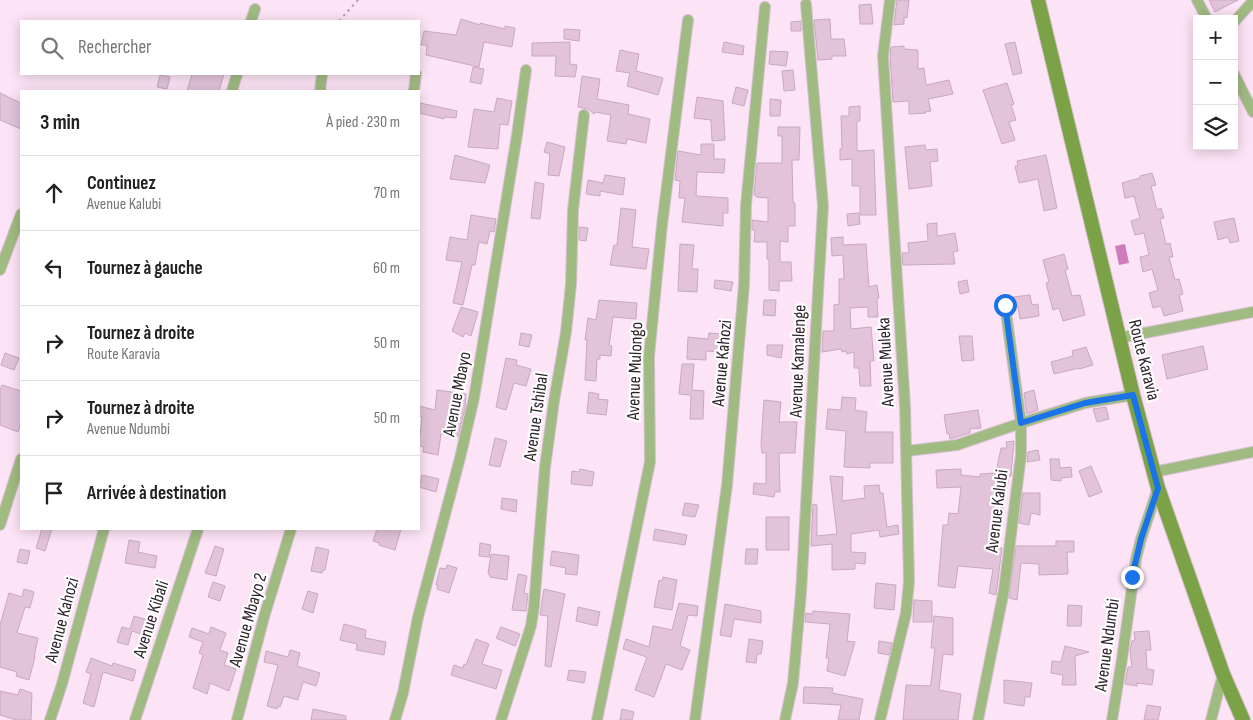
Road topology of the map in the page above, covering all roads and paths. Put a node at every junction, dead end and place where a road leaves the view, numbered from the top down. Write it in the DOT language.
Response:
graph roads {
  1 [pos="358,0"];
  2 [pos="890,0"];
  3 [pos="1038,0"];
  4 [pos="1197,0"];
  5 [pos="1253,1"];
  6 [pos="806,4"];
  7 [pos="765,7"];
  8 [pos="254,9"];
  9 [pos="1205,15"];
  10 [pos="1238,18"];
  11 [pos="251,20"];
  12 [pos="340,20"];
  13 [pos="688,20"];
  14 [pos="526,70"];
  15 [pos="237,75"];
  16 [pos="322,75"];
  17 [pos="416,75"];
  18 [pos="1238,82"];
  19 [pos="232,90"];
  20 [pos="320,90"];
  21 [pos="414,90"];
  22 [pos="1253,112"];
  23 [pos="584,116"];
  24 [pos="20,217"];
  25 [pos="0,270"];
  26 [pos="1005,305"];
  27 [pos="1253,312"];
  28 [pos="1119,338"];
  29 [pos="1133,395"];
  30 [pos="1021,423"];
  31 [pos="907,452"];
  32 [pos="1253,452"];
  33 [pos="20,461"];
  34 [pos="1154,472"];
  35 [pos="1158,488"];
  36 [pos="0,525"];
  37 [pos="104,530"];
  38 [pos="198,530"];
  39 [pos="291,530"];
  40 [pos="1223,674"];
  41 [pos="50,720"];
  42 [pos="136,720"];
  43 [pos="237,720"];
  44 [pos="394,720"];
  45 [pos="501,720"];
  46 [pos="597,720"];
  47 [pos="695,720"];
  48 [pos="785,720"];
  49 [pos="880,720"];
  50 [pos="978,720"];
  51 [pos="1112,720"];
  52 [pos="1211,720"];
  53 [pos="1243,720"];
  1 -- 12 [label="path"];
  2 -- 31 [label="street, Avenue Muleka"];
  3 -- 28 [label="street, Route Karavia"];
  4 -- 9 [label="street"];
  5 -- 10 [label="street"];
  6 -- 48 [label="street, Avenue Kamalenge"];
  7 -- 47 [label="street, Avenue Kahozi"];
  8 -- 11 [label="street"];
  13 -- 46 [label="street, Avenue Mulongo"];
  14 -- 44 [label="street, Avenue Mbayo"];
  15 -- 19 [label="street"];
  16 -- 20 [label="street"];
  17 -- 21 [label="street"];
  18 -- 22 [label="street"];
  23 -- 45 [label="street, Avenue Tshibal"];
  24 -- 25 [label="street"];
  26 -- 30 [label="street, Avenue Kalubi"];
  27 -- 28 [label="street"];
  28 -- 29 [label="street, Route Karavia"];
  29 -- 30 [label="street"];
  29 -- 34 [label="street, Route Karavia"];
  30 -- 31 [label="street"];
  30 -- 50 [label="street, Avenue Kalubi"];
  31 -- 49 [label="street, Avenue Muleka"];
  32 -- 34 [label="street"];
  33 -- 36 [label="street"];
  34 -- 35 [label="street, Route Karavia"];
  35 -- 40 [label="street, Route Karavia"];
  35 -- 51 [label="street, Avenue Ndumbi"];
  37 -- 41 [label="street, Avenue Kahozi"];
  38 -- 42 [label="street, Avenue Kibali"];
  39 -- 43 [label="street, Avenue Mbayo 2"];
  40 -- 52 [label="street"];
  40 -- 53 [label="street, Route Karavia"];
}
